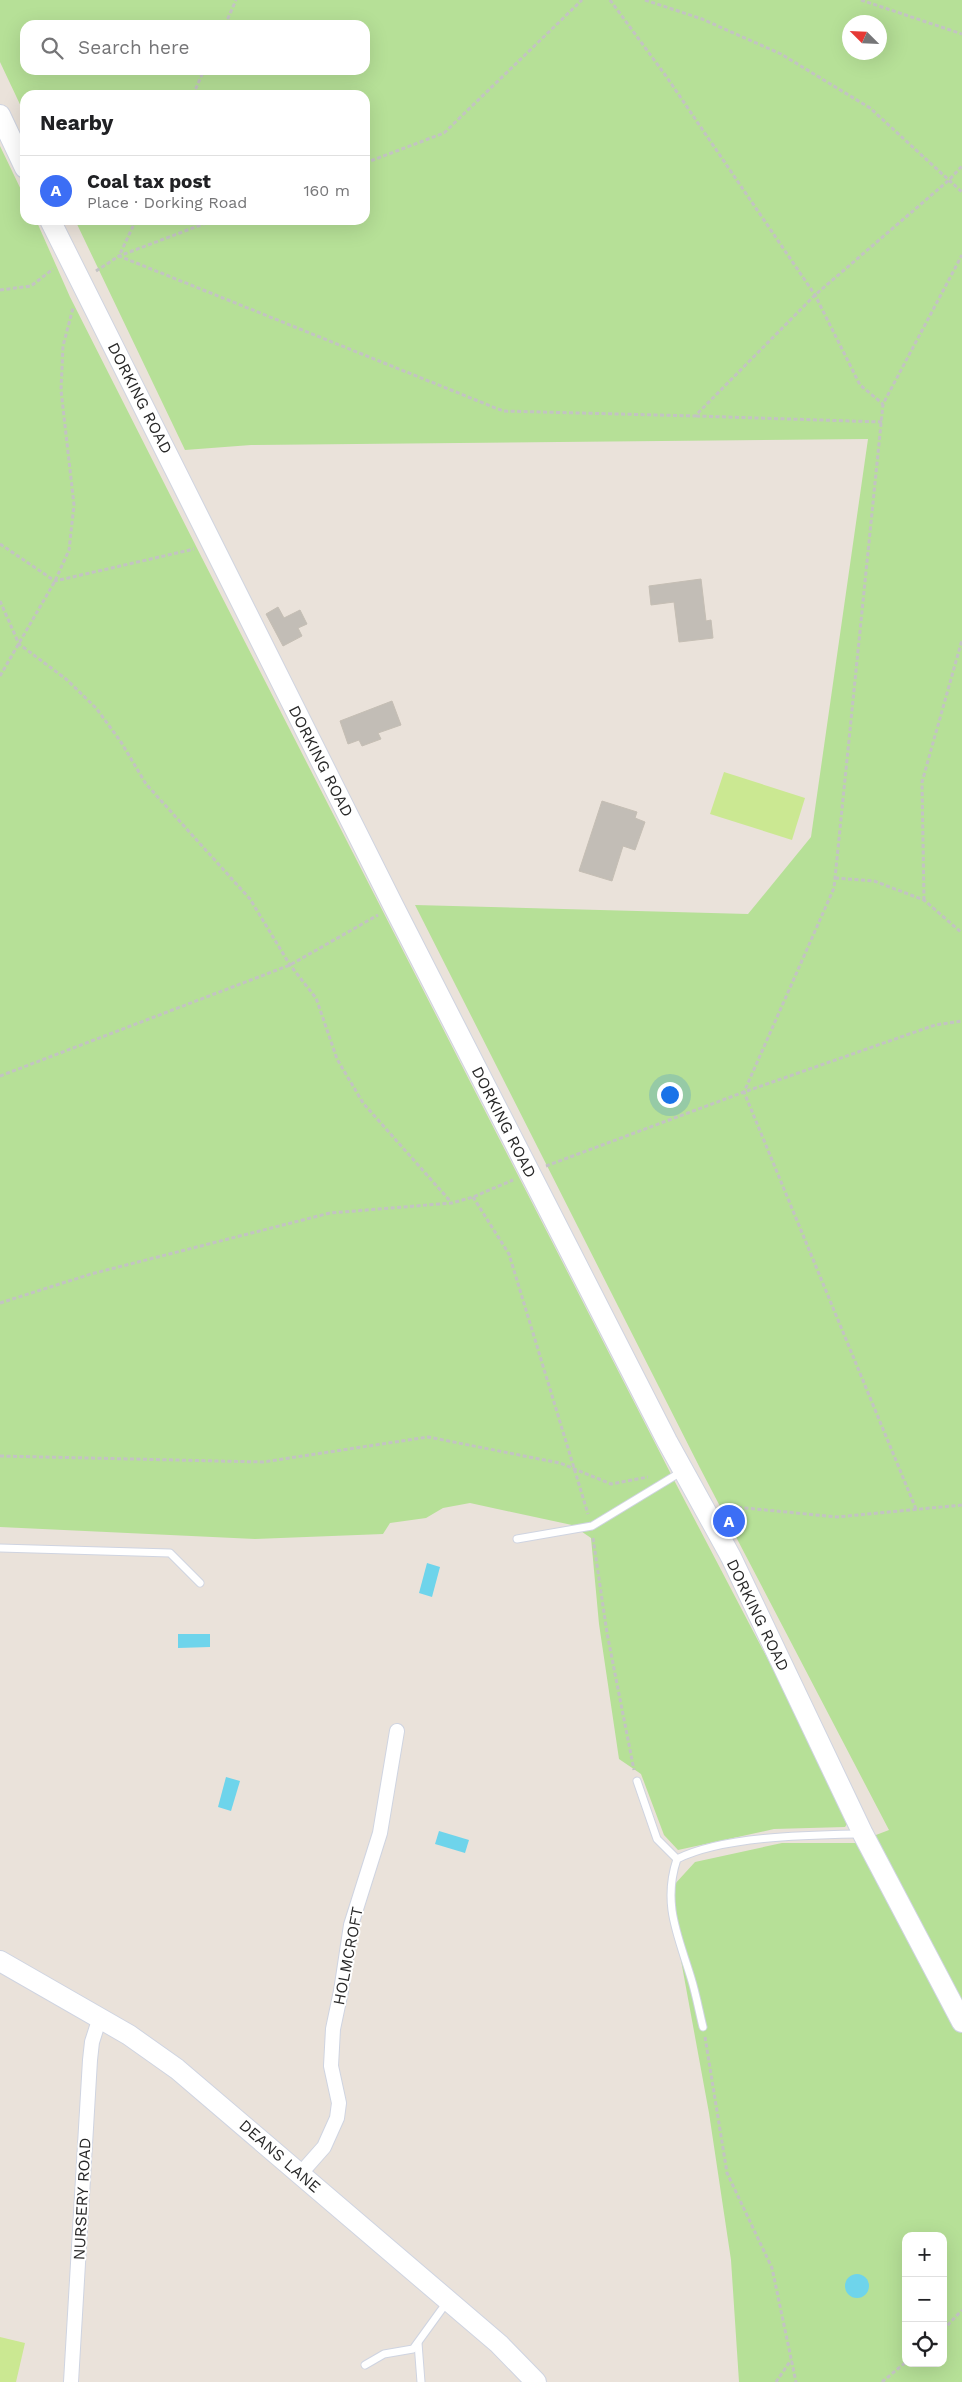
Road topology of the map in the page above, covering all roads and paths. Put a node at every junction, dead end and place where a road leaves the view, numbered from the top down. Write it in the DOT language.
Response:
graph roads {
  1 [pos="236,0"];
  2 [pos="582,0"];
  3 [pos="610,0"];
  4 [pos="645,0"];
  5 [pos="861,0"];
  6 [pos="227,20"];
  7 [pos="962,34"];
  8 [pos="202,75"];
  9 [pos="195,90"];
  10 [pos="0,115"];
  11 [pos="20,157"];
  12 [pos="370,161"];
  13 [pos="962,166"];
  14 [pos="949,180"];
  15 [pos="962,192"];
  16 [pos="52,225"];
  17 [pos="134,225"];
  18 [pos="201,225"];
  19 [pos="962,255"];
  20 [pos="119,256"];
  21 [pos="68,258"];
  22 [pos="81,280"];
  23 [pos="0,290"];
  24 [pos="815,295"];
  25 [pos="884,404"];
  26 [pos="695,416"];
  27 [pos="882,422"];
  28 [pos="0,544"];
  29 [pos="214,545"];
  30 [pos="55,581"];
  31 [pos="0,601"];
  32 [pos="962,640"];
  33 [pos="18,644"];
  34 [pos="0,676"];
  35 [pos="835,878"];
  36 [pos="924,900"];
  37 [pos="394,907"];
  38 [pos="962,933"];
  39 [pos="290,965"];
  40 [pos="962,1021"];
  41 [pos="0,1076"];
  42 [pos="744,1092"];
  43 [pos="530,1172"];
  44 [pos="473,1197"];
  45 [pos="452,1203"];
  46 [pos="0,1303"];
  47 [pos="0,1456"];
  48 [pos="684,1470"];
  49 [pos="577,1471"];
  50 [pos="720,1501"];
  51 [pos="962,1505"];
  52 [pos="916,1509"];
  53 [pos="592,1526"];
  54 [pos="517,1539"];
  55 [pos="0,1548"];
  56 [pos="200,1582"];
  57 [pos="397,1731"];
  58 [pos="636,1781"];
  59 [pos="863,1834"];
  60 [pos="677,1859"];
  61 [pos="0,1961"];
  62 [pos="100,2017"];
  63 [pos="962,2022"];
  64 [pos="703,2027"];
  65 [pos="301,2173"];
  66 [pos="448,2300"];
  67 [pos="962,2310"];
  68 [pos="947,2326"];
  69 [pos="418,2344"];
  70 [pos="791,2359"];
  71 [pos="365,2365"];
  72 [pos="902,2365"];
  73 [pos="71,2382"];
  74 [pos="421,2382"];
  75 [pos="536,2382"];
  76 [pos="776,2382"];
  77 [pos="796,2382"];
  78 [pos="882,2382"];
  1 -- 6 [label="path"];
  2 -- 12 [label="path"];
  3 -- 24 [label="path"];
  4 -- 14 [label="path"];
  5 -- 7 [label="path"];
  8 -- 9 [label="path"];
  10 -- 11 [label="main road"];
  13 -- 14 [label="path"];
  14 -- 15 [label="path"];
  14 -- 24 [label="path"];
  16 -- 21 [label="main road, DORKING ROAD"];
  17 -- 20 [label="path"];
  18 -- 20 [label="path"];
  19 -- 25 [label="path"];
  20 -- 22 [label="path"];
  20 -- 26 [label="path"];
  21 -- 22 [label="main road, DORKING ROAD"];
  21 -- 23 [label="path"];
  22 -- 29 [label="main road, DORKING ROAD"];
  22 -- 30 [label="path"];
  24 -- 25 [label="path"];
  24 -- 26 [label="path"];
  25 -- 27 [label="path"];
  26 -- 27 [label="path"];
  27 -- 35 [label="path"];
  28 -- 30 [label="path"];
  29 -- 30 [label="path"];
  29 -- 37 [label="main road, DORKING ROAD"];
  30 -- 33 [label="path"];
  31 -- 33 [label="path"];
  32 -- 36 [label="path"];
  33 -- 34 [label="path"];
  33 -- 39 [label="path"];
  35 -- 36 [label="path"];
  35 -- 42 [label="path"];
  36 -- 38 [label="path"];
  37 -- 39 [label="path"];
  37 -- 43 [label="main road, DORKING ROAD"];
  39 -- 41 [label="path"];
  39 -- 45 [label="path"];
  40 -- 42 [label="path"];
  42 -- 43 [label="path"];
  42 -- 52 [label="path"];
  43 -- 44 [label="path"];
  43 -- 48 [label="main road, DORKING ROAD"];
  44 -- 45 [label="path"];
  44 -- 49 [label="path"];
  45 -- 46 [label="path"];
  47 -- 49 [label="path"];
  48 -- 49 [label="path"];
  48 -- 53 [label="lane"];
  48 -- 59 [label="main road, DORKING ROAD"];
  49 -- 53 [label="path"];
  50 -- 52 [label="path"];
  51 -- 52 [label="path"];
  53 -- 54 [label="lane"];
  53 -- 58 [label="path"];
  55 -- 56 [label="lane"];
  57 -- 65 [label="street, HOLMCROFT"];
  58 -- 60 [label="lane"];
  59 -- 60 [label="lane"];
  59 -- 63 [label="main road, DORKING ROAD"];
  60 -- 64 [label="lane"];
  61 -- 62 [label="main road, DEANS LANE"];
  62 -- 65 [label="main road, DEANS LANE"];
  62 -- 73 [label="street, NURSERY ROAD"];
  64 -- 70 [label="path"];
  65 -- 66 [label="main road, DEANS LANE"];
  66 -- 69 [label="lane"];
  66 -- 75 [label="main road, DEANS LANE"];
  67 -- 68 [label="path"];
  69 -- 71 [label="lane"];
  69 -- 74 [label="lane"];
  70 -- 76 [label="path"];
  70 -- 77 [label="path"];
  72 -- 78 [label="path"];
}
